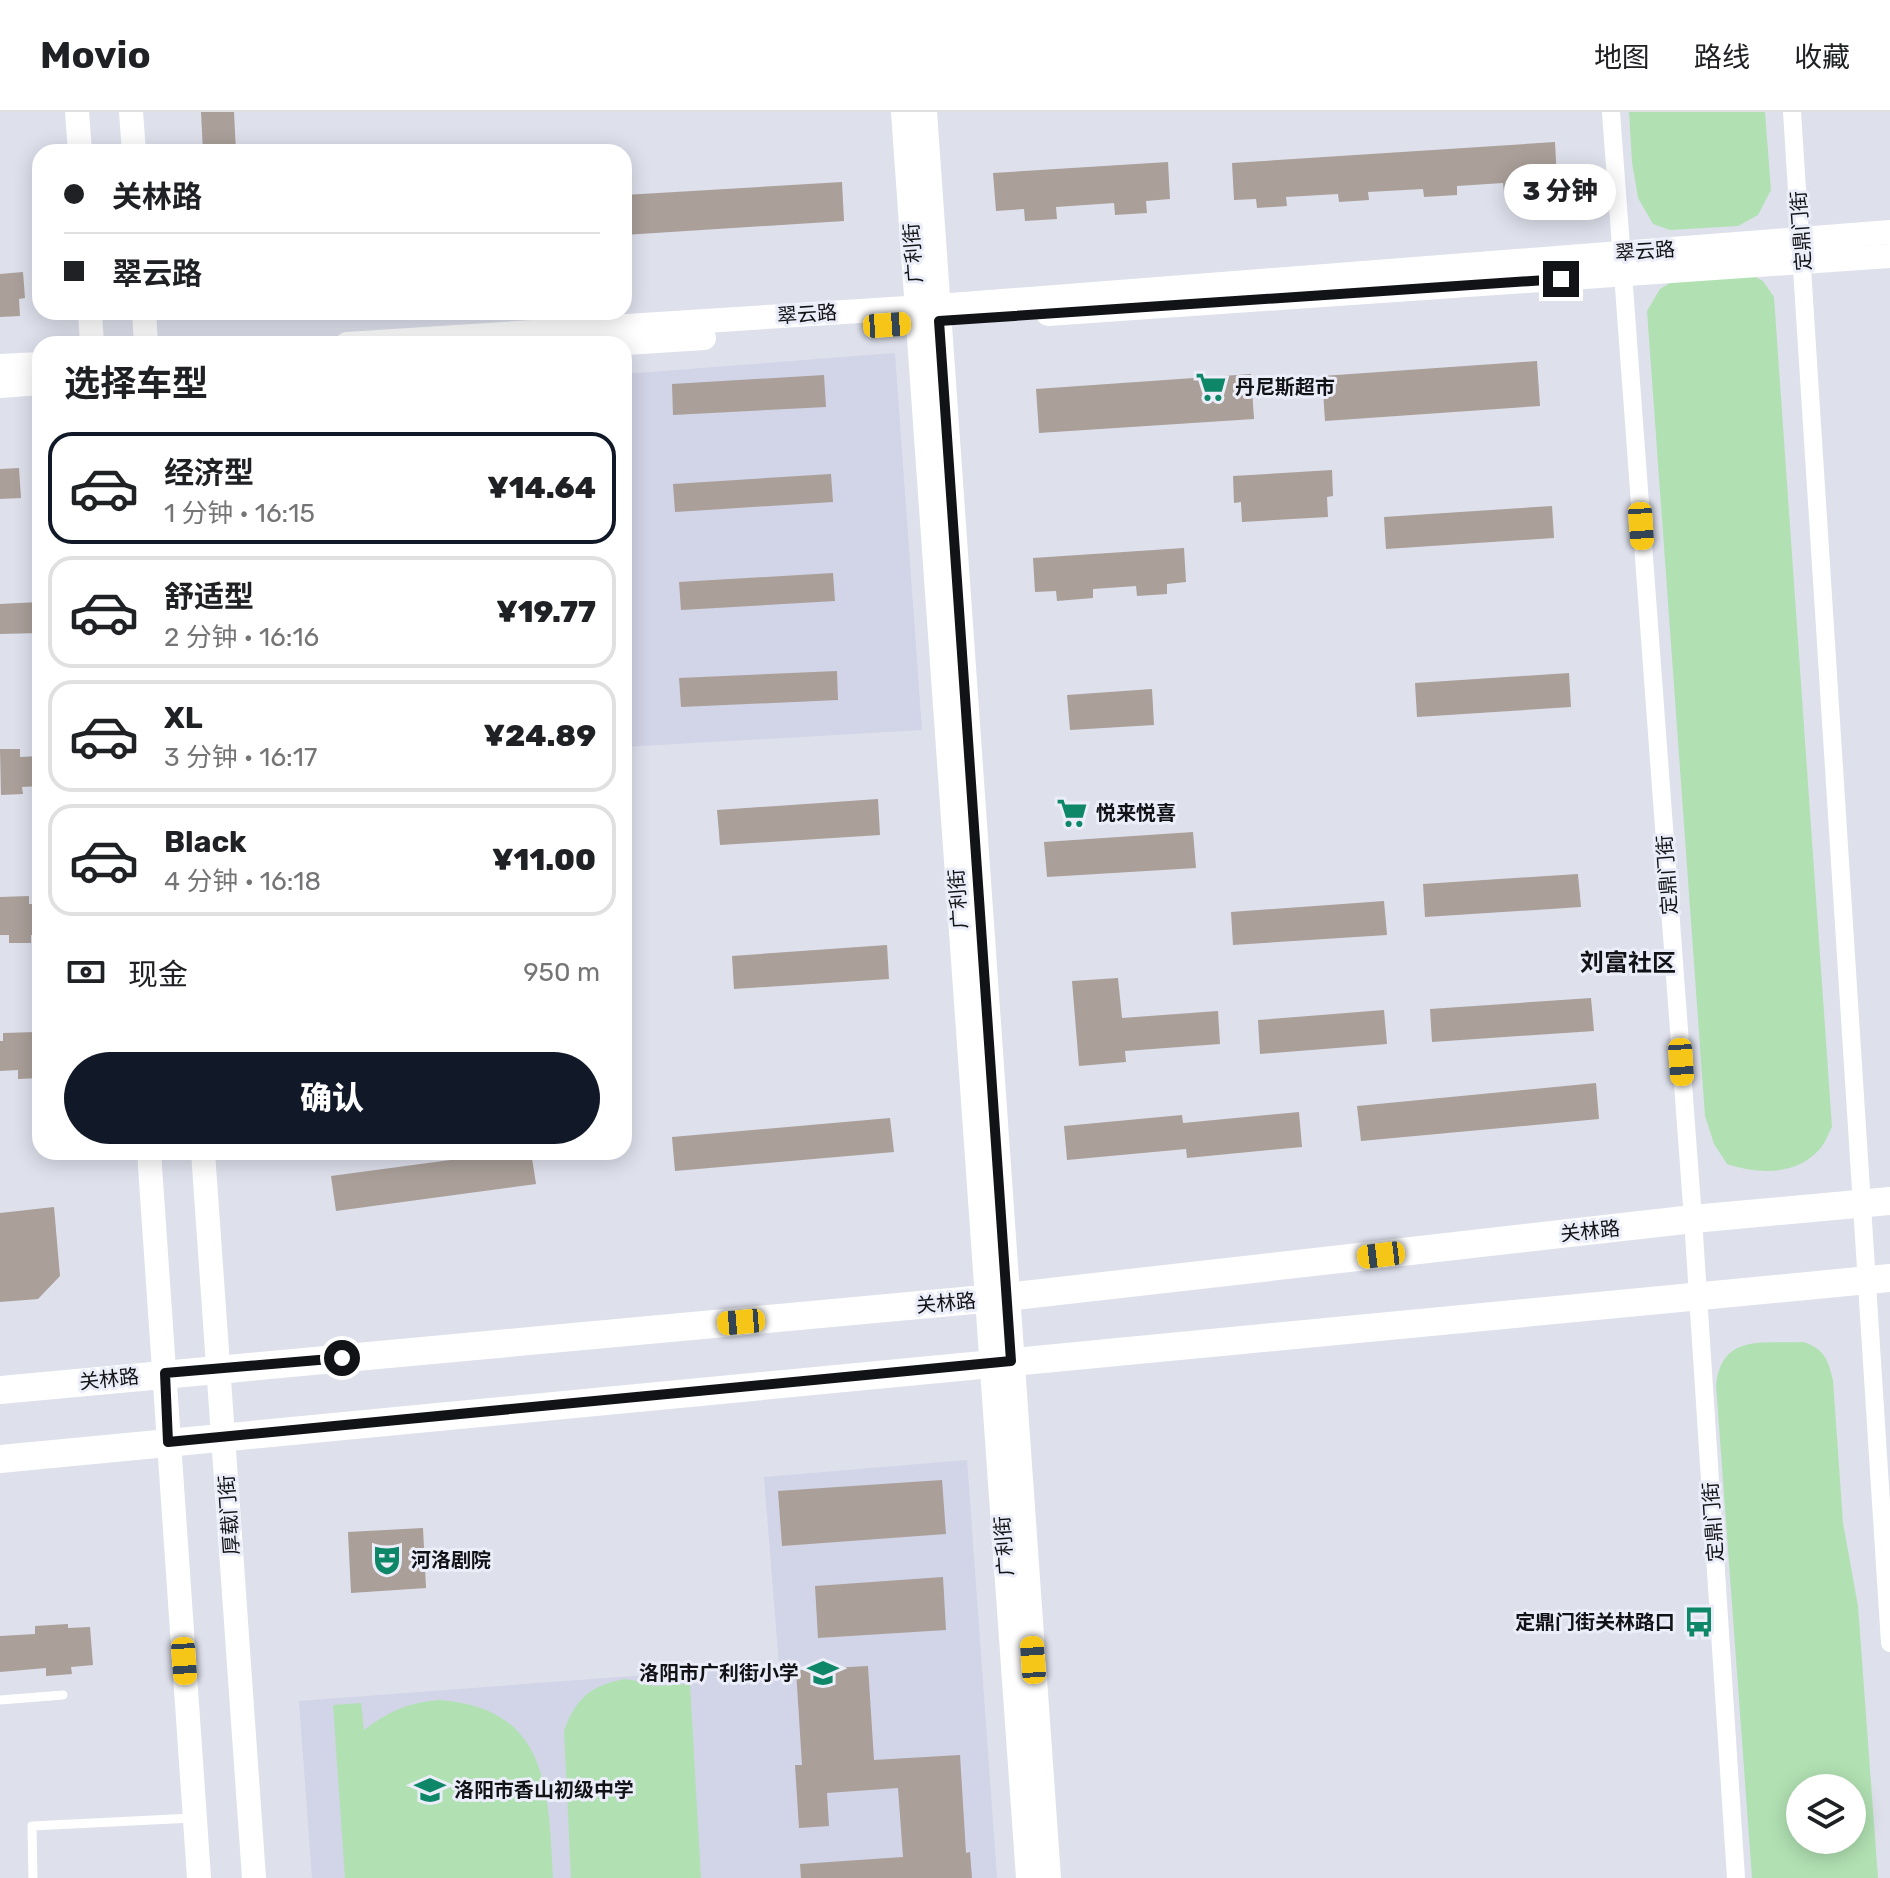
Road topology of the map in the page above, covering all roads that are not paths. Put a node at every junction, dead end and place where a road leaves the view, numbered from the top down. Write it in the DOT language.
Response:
graph roads {
  1 [pos="77,112"];
  2 [pos="131,112"];
  3 [pos="903,112"];
  4 [pos="925,112"];
  5 [pos="1611,112"];
  6 [pos="1792,112"];
  7 [pos="79,144"];
  8 [pos="133,144"];
  9 [pos="1890,232"];
  10 [pos="1802,250"];
  11 [pos="1890,256"];
  12 [pos="1622,263"];
  13 [pos="928,314"];
  14 [pos="502,336"];
  15 [pos="632,342"];
  16 [pos="32,364"];
  17 [pos="0,366"];
  18 [pos="32,384"];
  19 [pos="0,386"];
  20 [pos="150,1160"];
  21 [pos="204,1160"];
  22 [pos="1890,1201"];
  23 [pos="1860,1203"];
  24 [pos="1693,1219"];
  25 [pos="1878,1280"];
  26 [pos="996,1298"];
  27 [pos="1698,1298"];
  28 [pos="1001,1362"];
  29 [pos="219,1369"];
  30 [pos="165,1373"];
  31 [pos="0,1390"];
  32 [pos="224,1437"];
  33 [pos="168,1442"];
  34 [pos="0,1459"];
  35 [pos="1890,1643"];
  36 [pos="63,1695"];
  37 [pos="0,1700"];
  38 [pos="195,1818"];
  39 [pos="33,1878"];
  40 [pos="199,1878"];
  41 [pos="254,1878"];
  42 [pos="1028,1878"];
  43 [pos="1049,1878"];
  44 [pos="1736,1878"];
  1 -- 7 [label="street"];
  2 -- 8 [label="street"];
  3 -- 13 [label="street, 广利街"];
  4 -- 13 [label="street, 广利街"];
  5 -- 12 [label="street, 定鼎门街"];
  6 -- 10 [label="street, 定鼎门街"];
  9 -- 10 [label="street, 翠云路"];
  10 -- 11 [label="street, 翠云路"];
  10 -- 12 [label="street, 翠云路"];
  10 -- 23 [label="street, 定鼎门街"];
  12 -- 13 [label="street, 翠云路"];
  12 -- 24 [label="street, 定鼎门街"];
  13 -- 14 [label="street, 翠云路"];
  13 -- 15 [label="street, 翠云路"];
  13 -- 26 [label="street, 广利街"];
  16 -- 17 [label="street"];
  18 -- 19 [label="street"];
  20 -- 30 [label="street"];
  21 -- 29 [label="street, 厚载门街"];
  22 -- 23 [label="main road, 关林路"];
  23 -- 24 [label="main road, 关林路"];
  23 -- 25 [label="street, 定鼎门街"];
  24 -- 26 [label="main road, 关林路"];
  24 -- 27 [label="street, 定鼎门街"];
  25 -- 27 [label="main road"];
  25 -- 35 [label="street, 定鼎门街"];
  26 -- 28 [label="street, 广利街"];
  26 -- 29 [label="main road, 关林路"];
  27 -- 28 [label="main road"];
  27 -- 44 [label="street, 定鼎门街"];
  28 -- 32 [label="main road"];
  28 -- 42 [label="street, 广利街"];
  28 -- 43 [label="street, 广利街"];
  29 -- 30 [label="main road, 关林路"];
  29 -- 32 [label="street, 厚载门街"];
  30 -- 31 [label="main road, 关林路"];
  30 -- 33 [label="street"];
  32 -- 33 [label="main road"];
  32 -- 41 [label="street, 厚载门街"];
  33 -- 34 [label="main road"];
  33 -- 38 [label="street"];
  36 -- 37 [label="lane"];
  38 -- 39 [label="lane"];
  38 -- 40 [label="street"];
}
